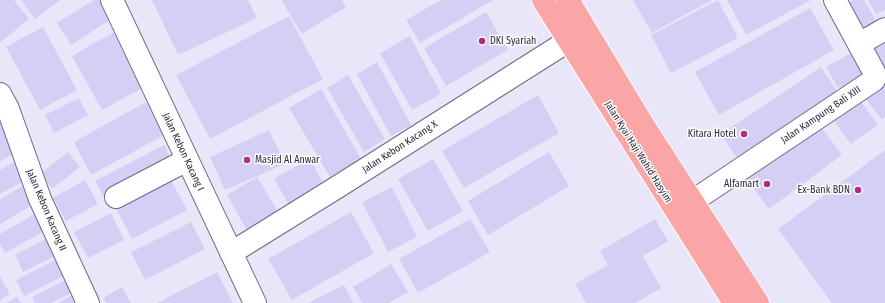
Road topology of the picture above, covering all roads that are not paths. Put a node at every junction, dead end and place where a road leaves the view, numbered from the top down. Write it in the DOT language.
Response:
graph roads {
  1 [pos="112,0"];
  2 [pos="543,0"];
  3 [pos="568,0"];
  4 [pos="835,0"];
  5 [pos="885,29"];
  6 [pos="568,41"];
  7 [pos="858,44"];
  8 [pos="0,94"];
  9 [pos="187,160"];
  10 [pos="116,197"];
  11 [pos="692,201"];
  12 [pos="231,253"];
  13 [pos="88,303"];
  14 [pos="255,303"];
  15 [pos="734,303"];
  16 [pos="758,303"];
  1 -- 9 [label="street, Jalan Kebon Kacang I"];
  2 -- 6 [label="main road, Jalan Kyai Haji Wahid Hasyim"];
  3 -- 11 [label="main road, Jalan Kyai Haji Wahid Hasyim"];
  4 -- 7 [label="street, Jalan Kampung Bali XIII"];
  5 -- 7 [label="street"];
  6 -- 12 [label="street, Jalan Kebon Kacang X"];
  6 -- 15 [label="main road, Jalan Kyai Haji Wahid Hasyim"];
  7 -- 11 [label="street, Jalan Kampung Bali XIII"];
  8 -- 13 [label="street, Jalan Kebon Kacang II"];
  9 -- 10 [label="street"];
  9 -- 12 [label="street, Jalan Kebon Kacang I"];
  11 -- 16 [label="main road, Jalan Kyai Haji Wahid Hasyim"];
  12 -- 14 [label="street, Jalan Kebon Kacang I"];
}
